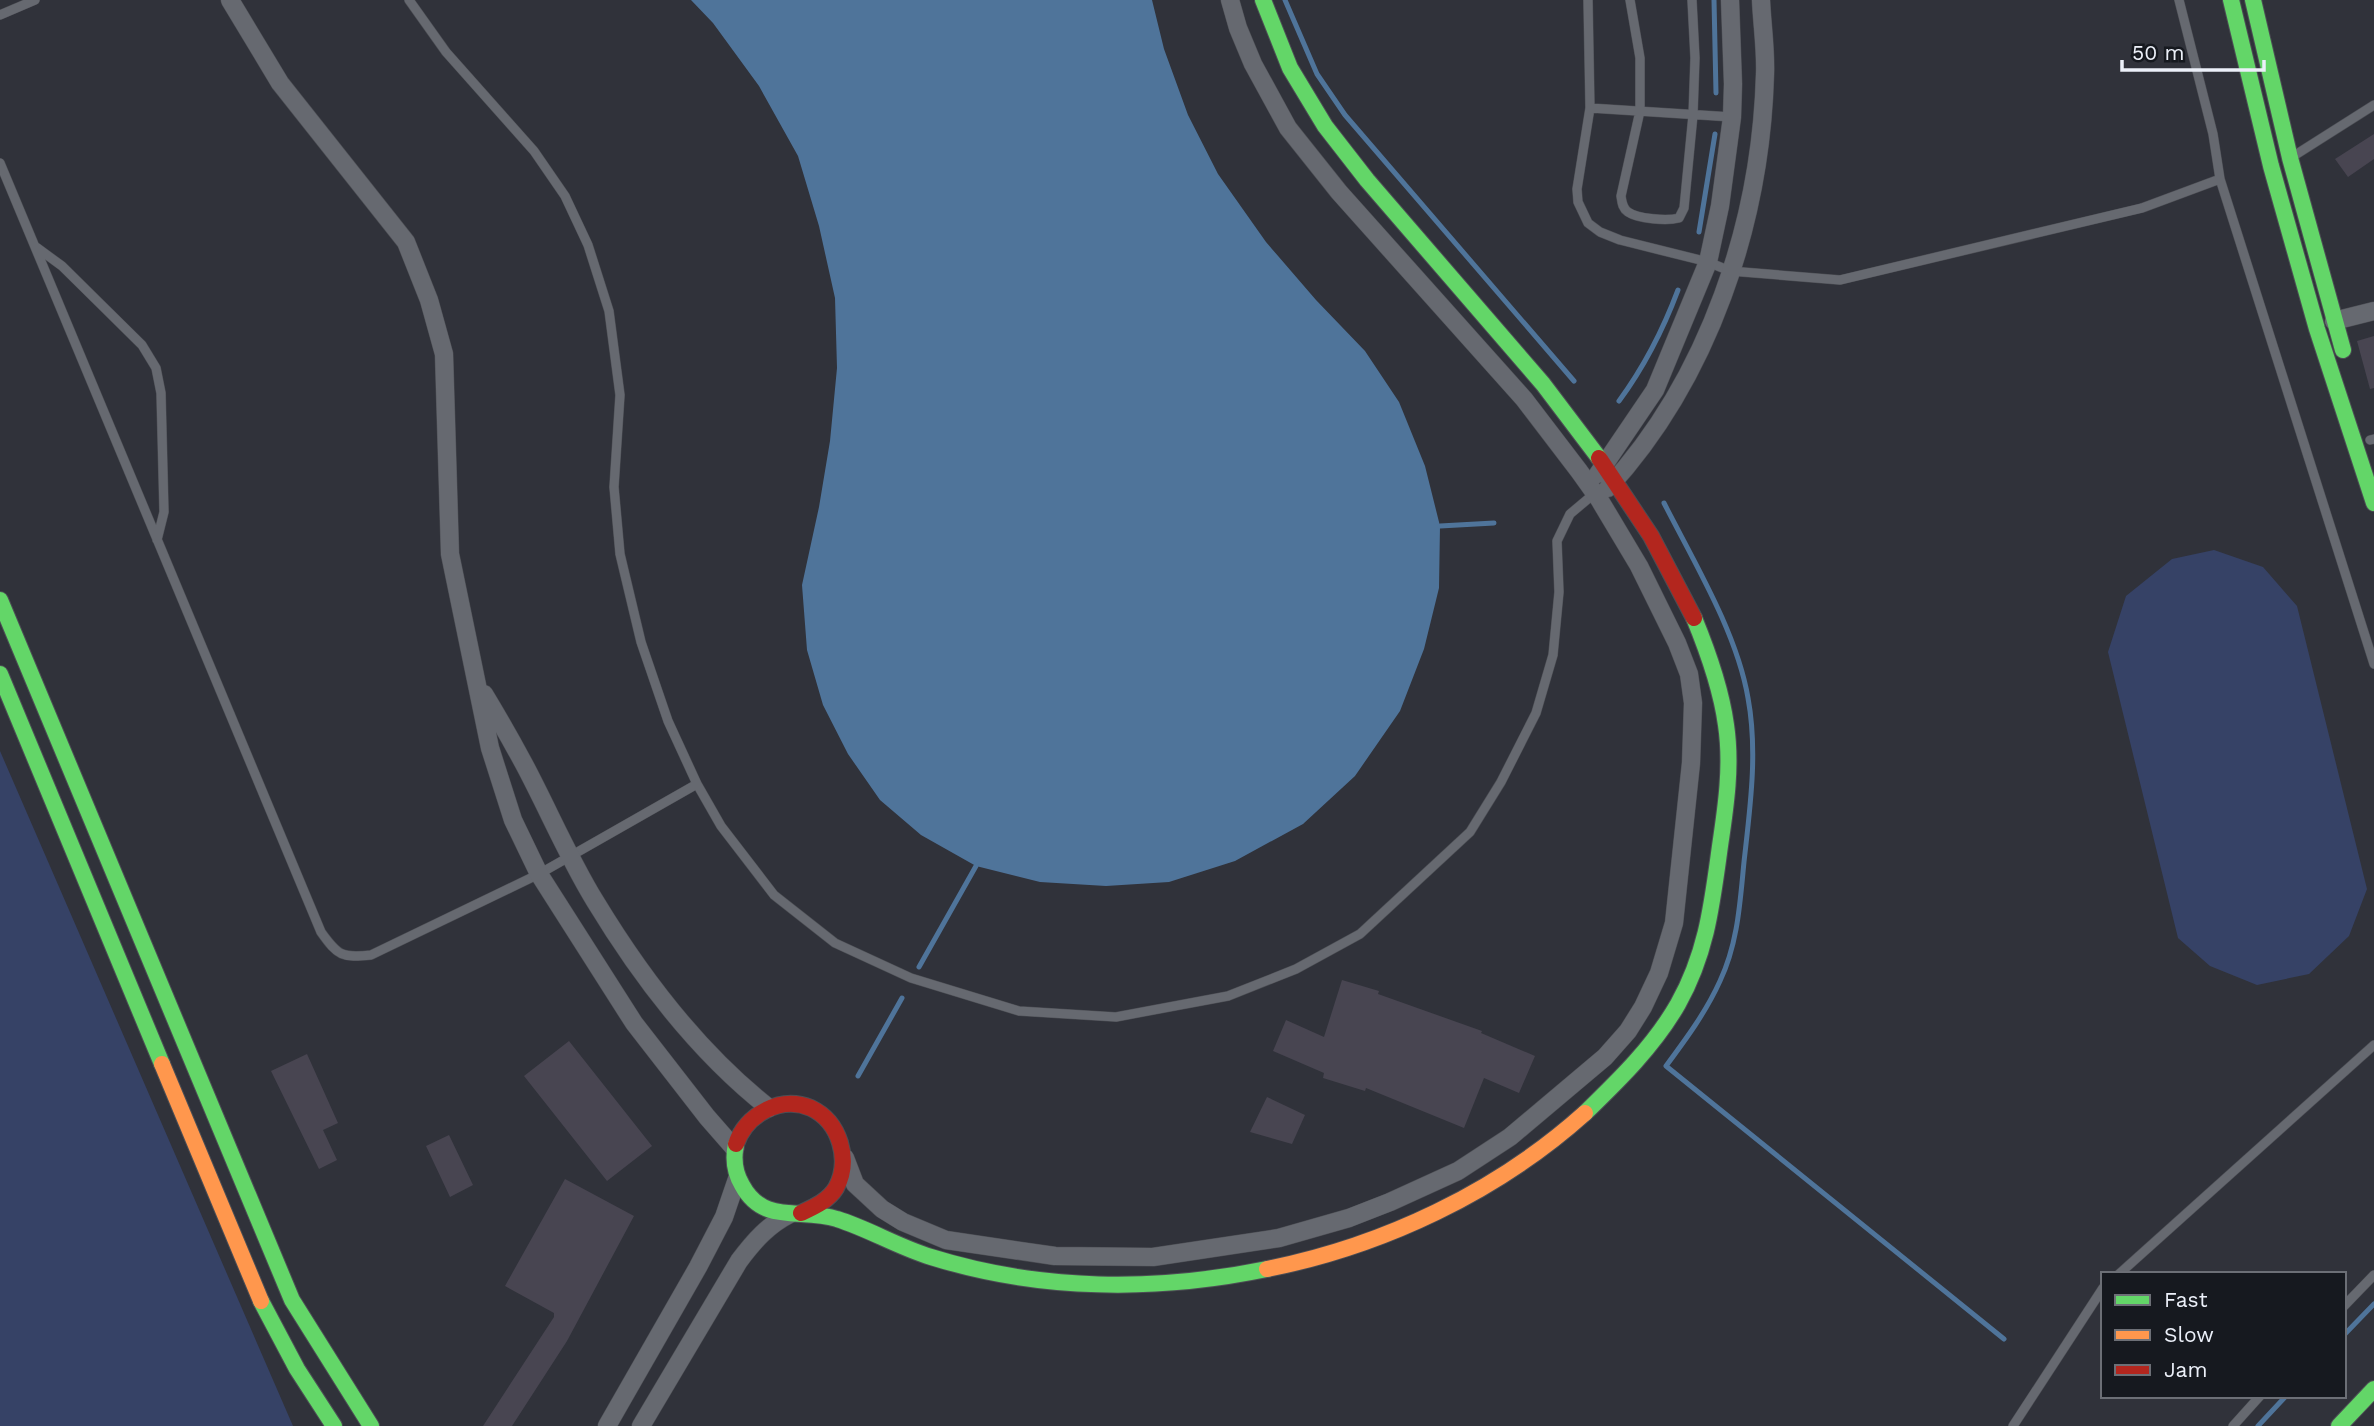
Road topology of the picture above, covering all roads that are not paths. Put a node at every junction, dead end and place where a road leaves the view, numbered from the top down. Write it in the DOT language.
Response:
graph roads {
  1 [pos="35,0"];
  2 [pos="230,0"];
  3 [pos="409,0"];
  4 [pos="1230,0"];
  5 [pos="1263,0"];
  6 [pos="1588,0"];
  7 [pos="1630,0"];
  8 [pos="1692,0"];
  9 [pos="1730,0"];
  10 [pos="1761,0"];
  11 [pos="2179,0"];
  12 [pos="2231,0"];
  13 [pos="2253,0"];
  14 [pos="0,15"];
  15 [pos="2374,105"];
  16 [pos="1590,108"];
  17 [pos="1640,111"];
  18 [pos="1693,115"];
  19 [pos="1732,117"];
  20 [pos="2290,158"];
  21 [pos="0,163"];
  22 [pos="2220,179"];
  23 [pos="34,246"];
  24 [pos="1708,262"];
  25 [pos="1730,271"];
  26 [pos="2374,311"];
  27 [pos="2334,321"];
  28 [pos="2346,361"];
  29 [pos="1605,466"];
  30 [pos="1615,481"];
  31 [pos="1594,492"];
  32 [pos="2374,503"];
  33 [pos="157,540"];
  34 [pos="0,600"];
  35 [pos="2374,664"];
  36 [pos="0,674"];
  37 [pos="478,682"];
  38 [pos="697,784"];
  39 [pos="570,855"];
  40 [pos="539,874"];
  41 [pos="2374,1045"];
  42 [pos="769,1108"];
  43 [pos="735,1149"];
  44 [pos="844,1157"];
  45 [pos="737,1179"];
  46 [pos="796,1213"];
  47 [pos="2121,1272"];
  48 [pos="2374,1275"];
  49 [pos="2101,1291"];
  50 [pos="2346,1304"];
  51 [pos="2374,1389"];
  52 [pos="2258,1398"];
  53 [pos="334,1426"];
  54 [pos="371,1426"];
  55 [pos="607,1426"];
  56 [pos="641,1426"];
  57 [pos="2013,1426"];
  58 [pos="2233,1426"];
  59 [pos="2339,1426"];
  1 -- 14 [label="lane"];
  2 -- 37 [label="street"];
  3 -- 38 [label="lane"];
  4 -- 31 [label="street"];
  5 -- 29 [label="main road"];
  6 -- 16 [label="lane"];
  7 -- 17 [label="lane"];
  8 -- 18 [label="lane"];
  9 -- 19 [label="street"];
  10 -- 25 [label="street"];
  11 -- 22 [label="lane"];
  12 -- 32 [label="main road"];
  13 -- 20 [label="main road"];
  15 -- 20 [label="lane"];
  16 -- 17 [label="lane"];
  16 -- 24 [label="lane"];
  17 -- 18 [label="lane"];
  17 -- 18 [label="lane"];
  18 -- 19 [label="lane"];
  19 -- 24 [label="street"];
  20 -- 27 [label="main road"];
  21 -- 23 [label="lane"];
  22 -- 25 [label="lane"];
  22 -- 35 [label="lane"];
  23 -- 33 [label="lane"];
  23 -- 33 [label="lane"];
  24 -- 25 [label="lane"];
  24 -- 29 [label="street"];
  25 -- 30 [label="street"];
  26 -- 27 [label="street"];
  27 -- 28 [label="main road"];
  29 -- 30 [label="main road"];
  29 -- 31 [label="street"];
  30 -- 31 [label="street"];
  30 -- 46 [label="main road"];
  31 -- 38 [label="lane"];
  31 -- 44 [label="street"];
  33 -- 40 [label="lane"];
  34 -- 54 [label="main road"];
  36 -- 53 [label="main road"];
  37 -- 39 [label="street"];
  37 -- 40 [label="street"];
  38 -- 39 [label="lane"];
  39 -- 40 [label="lane"];
  39 -- 42 [label="street"];
  40 -- 43 [label="street"];
  41 -- 47 [label="lane"];
  42 -- 43 [label="main road"];
  42 -- 44 [label="main road"];
  43 -- 45 [label="main road"];
  44 -- 46 [label="main road"];
  45 -- 46 [label="main road"];
  45 -- 55 [label="street"];
  46 -- 56 [label="street"];
  48 -- 50 [label="lane"];
  49 -- 57 [label="lane"];
  51 -- 59 [label="main road"];
  52 -- 58 [label="lane"];
}
